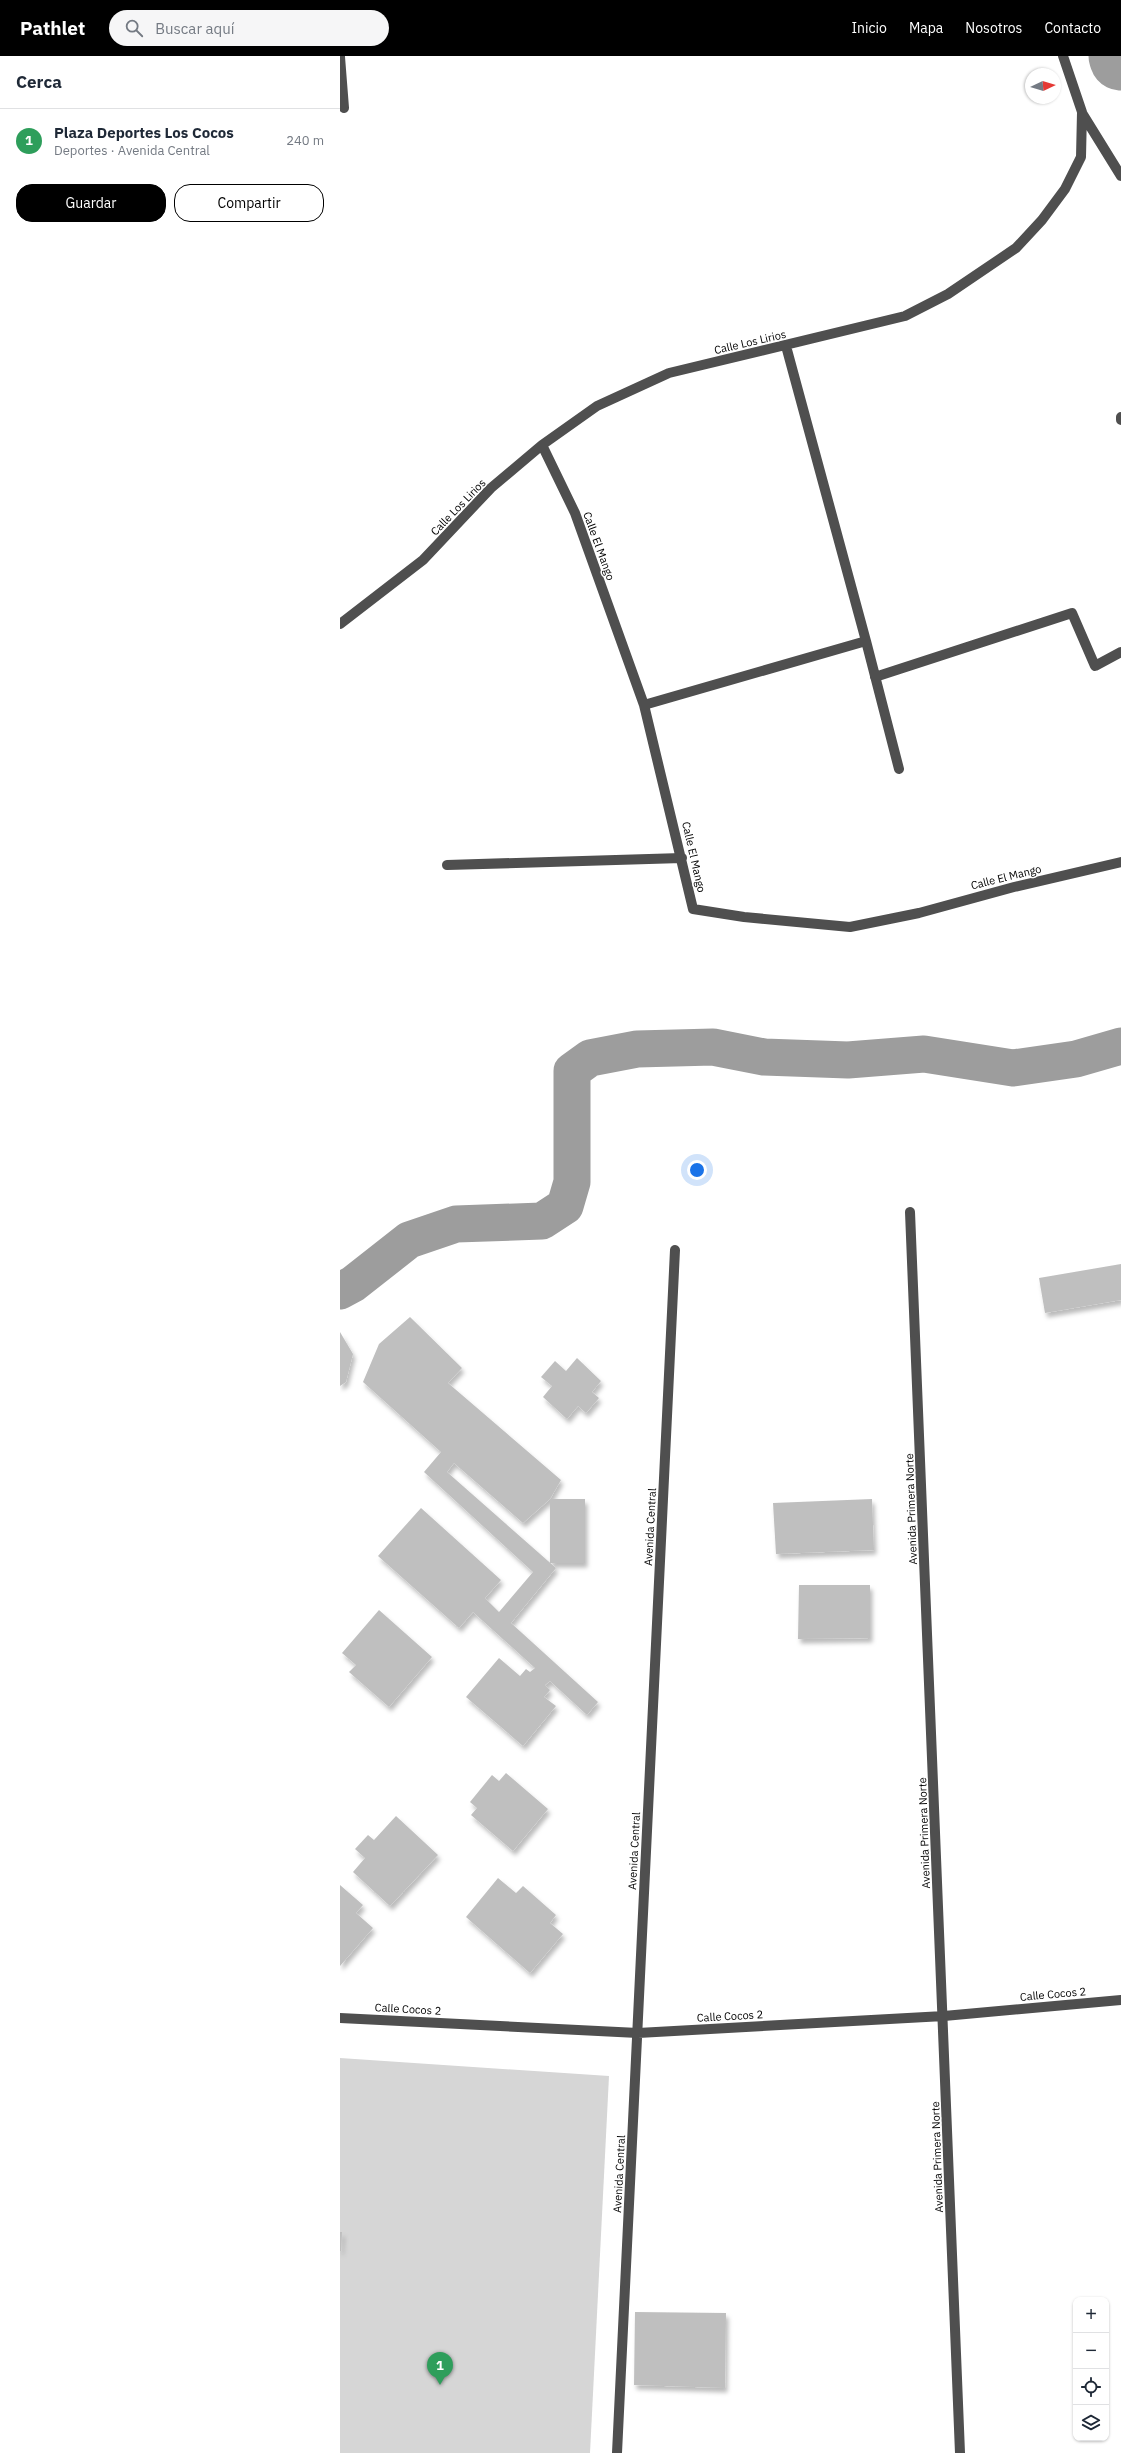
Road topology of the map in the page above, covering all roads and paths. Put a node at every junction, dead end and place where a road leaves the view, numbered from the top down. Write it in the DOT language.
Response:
graph roads {
  1 [pos="1063,56"];
  2 [pos="340,57"];
  3 [pos="344,108"];
  4 [pos="1082,112"];
  5 [pos="1121,176"];
  6 [pos="786,346"];
  7 [pos="542,445"];
  8 [pos="340,624"];
  9 [pos="866,641"];
  10 [pos="1121,652"];
  11 [pos="875,677"];
  12 [pos="644,705"];
  13 [pos="899,769"];
  14 [pos="682,858"];
  15 [pos="1121,862"];
  16 [pos="447,865"];
  17 [pos="910,1212"];
  18 [pos="675,1250"];
  19 [pos="1121,2000"];
  20 [pos="944,2016"];
  21 [pos="340,2018"];
  22 [pos="638,2032"];
  23 [pos="617,2453"];
  24 [pos="960,2453"];
  1 -- 4 [label="street, Calle Los Lirios"];
  2 -- 3 [label="street"];
  4 -- 5 [label="street"];
  4 -- 6 [label="street, Calle Los Lirios"];
  6 -- 7 [label="street, Calle Los Lirios"];
  6 -- 9 [label="street"];
  7 -- 8 [label="street, Calle Los Lirios"];
  7 -- 12 [label="street, Calle El Mango"];
  9 -- 11 [label="street"];
  9 -- 12 [label="street"];
  10 -- 11 [label="street"];
  11 -- 13 [label="street"];
  12 -- 14 [label="street, Calle El Mango"];
  14 -- 15 [label="street, Calle El Mango"];
  14 -- 16 [label="street"];
  17 -- 20 [label="street, Avenida Primera Norte"];
  18 -- 22 [label="street, Avenida Central"];
  19 -- 20 [label="street, Calle Cocos 2"];
  20 -- 22 [label="street, Calle Cocos 2"];
  20 -- 24 [label="street, Avenida Primera Norte"];
  21 -- 22 [label="street, Calle Cocos 2"];
  22 -- 23 [label="street, Avenida Central"];
}
